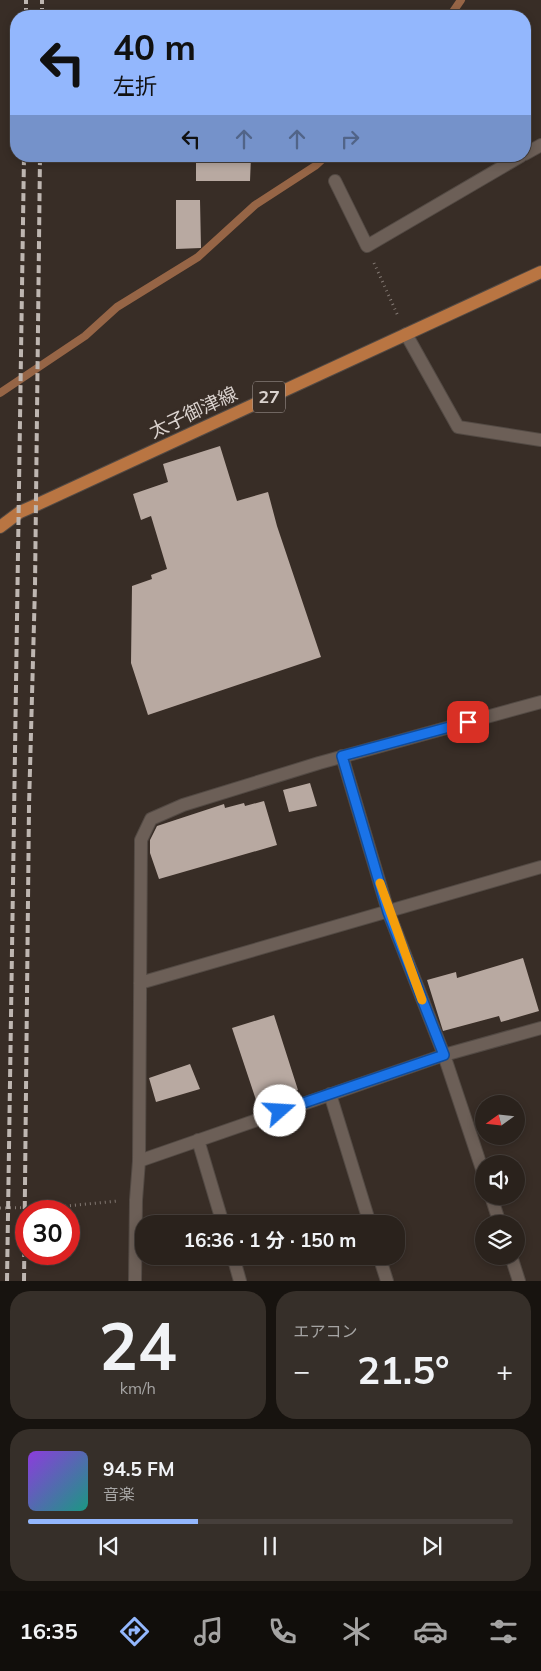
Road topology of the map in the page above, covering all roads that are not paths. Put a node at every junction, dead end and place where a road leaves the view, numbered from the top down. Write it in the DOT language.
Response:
graph roads {
  1 [pos="511,162"];
  2 [pos="335,181"];
  3 [pos="541,272"];
  4 [pos="406,334"];
  5 [pos="541,440"];
  6 [pos="0,527"];
  7 [pos="541,702"];
  8 [pos="342,756"];
  9 [pos="541,867"];
  10 [pos="388,912"];
  11 [pos="140,983"];
  12 [pos="541,1028"];
  13 [pos="444,1055"];
  14 [pos="330,1094"];
  15 [pos="198,1140"];
  16 [pos="477,1155"];
  17 [pos="139,1161"];
  18 [pos="220,1215"];
  19 [pos="367,1215"];
  20 [pos="235,1265"];
  21 [pos="383,1265"];
  22 [pos="514,1265"];
  23 [pos="135,1281"];
  24 [pos="240,1281"];
  25 [pos="387,1281"];
  26 [pos="519,1281"];
  1 -- 2 [label="street"];
  3 -- 4 [label="main road, 太子御津線 / 27"];
  4 -- 5 [label="street"];
  4 -- 6 [label="main road, 太子御津線 / 27"];
  7 -- 8 [label="street"];
  8 -- 10 [label="street"];
  8 -- 11 [label="street"];
  9 -- 10 [label="street"];
  10 -- 11 [label="street"];
  10 -- 13 [label="street"];
  11 -- 17 [label="street"];
  12 -- 13 [label="street"];
  13 -- 14 [label="street"];
  13 -- 16 [label="street"];
  14 -- 15 [label="street"];
  14 -- 19 [label="street"];
  15 -- 17 [label="street"];
  15 -- 18 [label="street"];
  17 -- 23 [label="street"];
  20 -- 24 [label="street"];
  21 -- 25 [label="street"];
  22 -- 26 [label="street"];
}
